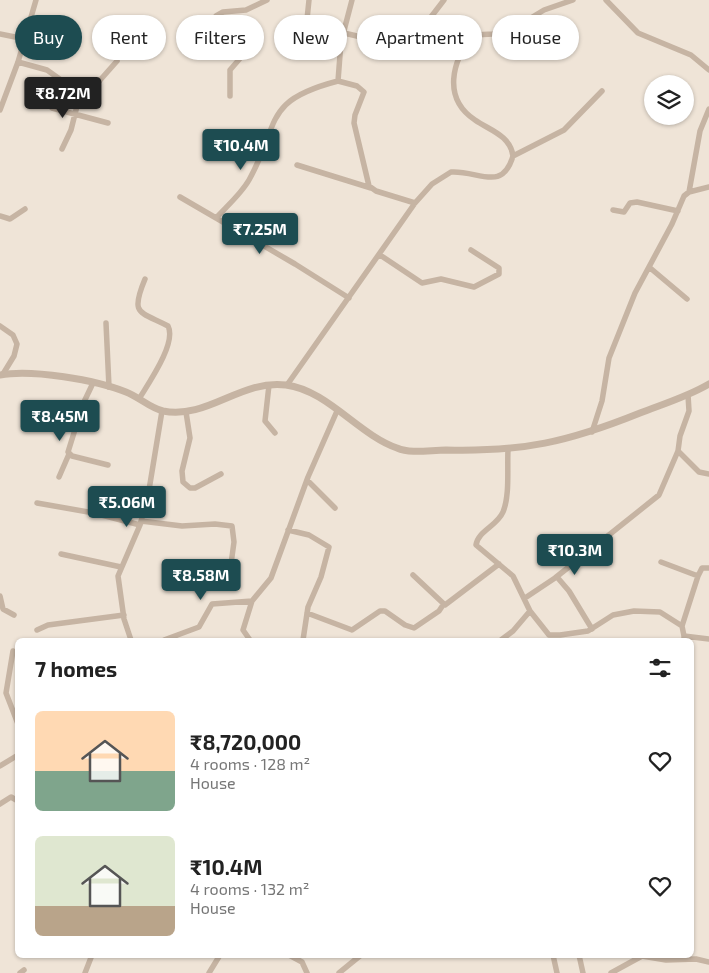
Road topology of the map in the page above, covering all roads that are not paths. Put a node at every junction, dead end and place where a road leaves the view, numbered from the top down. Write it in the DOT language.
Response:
graph roads {
  1 [pos="36,0"];
  2 [pos="266,0"];
  3 [pos="309,0"];
  4 [pos="352,0"];
  5 [pos="444,0"];
  6 [pos="573,0"];
  7 [pos="606,0"];
  8 [pos="32,15"];
  9 [pos="307,15"];
  10 [pos="432,15"];
  11 [pos="347,21"];
  12 [pos="0,34"];
  13 [pos="482,35"];
  14 [pos="15,38"];
  15 [pos="341,60"];
  16 [pos="459,60"];
  17 [pos="117,61"];
  18 [pos="18,62"];
  19 [pos="709,70"];
  20 [pos="338,81"];
  21 [pos="602,92"];
  22 [pos="80,94"];
  23 [pos="230,96"];
  24 [pos="52,108"];
  25 [pos="709,109"];
  26 [pos="0,110"];
  27 [pos="75,114"];
  28 [pos="108,123"];
  29 [pos="62,149"];
  30 [pos="513,156"];
  31 [pos="297,165"];
  32 [pos="709,187"];
  33 [pos="372,188"];
  34 [pos="689,192"];
  35 [pos="180,197"];
  36 [pos="415,203"];
  37 [pos="25,209"];
  38 [pos="613,210"];
  39 [pos="678,211"];
  40 [pos="0,216"];
  41 [pos="216,218"];
  42 [pos="471,250"];
  43 [pos="380,255"];
  44 [pos="649,267"];
  45 [pos="145,279"];
  46 [pos="349,298"];
  47 [pos="687,299"];
  48 [pos="106,324"];
  49 [pos="0,326"];
  50 [pos="2,374"];
  51 [pos="91,382"];
  52 [pos="709,384"];
  53 [pos="269,385"];
  54 [pos="287,385"];
  55 [pos="109,387"];
  56 [pos="688,395"];
  57 [pos="139,399"];
  58 [pos="162,410"];
  59 [pos="337,411"];
  60 [pos="186,412"];
  61 [pos="592,432"];
  62 [pos="275,433"];
  63 [pos="508,450"];
  64 [pos="678,450"];
  65 [pos="69,454"];
  66 [pos="108,465"];
  67 [pos="221,474"];
  68 [pos="709,474"];
  69 [pos="59,477"];
  70 [pos="307,480"];
  71 [pos="37,503"];
  72 [pos="335,508"];
  73 [pos="140,523"];
  74 [pos="288,530"];
  75 [pos="61,554"];
  76 [pos="661,562"];
  77 [pos="231,564"];
  78 [pos="499,564"];
  79 [pos="121,567"];
  80 [pos="709,568"];
  81 [pos="413,575"];
  82 [pos="698,576"];
  83 [pos="557,577"];
  84 [pos="0,596"];
  85 [pos="524,598"];
  86 [pos="252,602"];
  87 [pos="443,605"];
  88 [pos="530,611"];
  89 [pos="307,613"];
  90 [pos="14,615"];
  91 [pos="124,615"];
  92 [pos="682,626"];
  93 [pos="592,629"];
  94 [pos="37,630"];
  95 [pos="130,638"];
  96 [pos="169,638"];
  97 [pos="249,638"];
  98 [pos="303,638"];
  99 [pos="504,638"];
  100 [pos="684,638"];
  101 [pos="694,638"];
  102 [pos="709,639"];
  103 [pos="12,651"];
  104 [pos="3,694"];
  105 [pos="15,718"];
  106 [pos="15,756"];
  107 [pos="1,763"];
  108 [pos="15,799"];
  109 [pos="0,804"];
  110 [pos="91,958"];
  111 [pos="218,958"];
  112 [pos="295,958"];
  113 [pos="357,958"];
  114 [pos="554,958"];
  115 [pos="580,958"];
  116 [pos="638,958"];
  117 [pos="654,958"];
  118 [pos="709,962"];
  119 [pos="85,973"];
  120 [pos="209,973"];
  121 [pos="307,973"];
  122 [pos="339,973"];
  123 [pos="557,973"];
  124 [pos="584,973"];
  125 [pos="611,973"];
  1 -- 8 [label="street"];
  2 -- 23 [label="street"];
  3 -- 9 [label="street"];
  4 -- 11 [label="street"];
  5 -- 10 [label="street"];
  6 -- 13 [label="street"];
  7 -- 19 [label="street"];
  12 -- 14 [label="street"];
  15 -- 20 [label="street"];
  16 -- 30 [label="street"];
  17 -- 22 [label="street"];
  18 -- 22 [label="street"];
  18 -- 26 [label="street"];
  20 -- 33 [label="street"];
  20 -- 41 [label="street"];
  21 -- 30 [label="street"];
  22 -- 27 [label="street"];
  24 -- 27 [label="street"];
  25 -- 34 [label="street"];
  27 -- 28 [label="street"];
  27 -- 29 [label="street"];
  30 -- 36 [label="street"];
  31 -- 33 [label="street"];
  32 -- 34 [label="street"];
  33 -- 36 [label="street"];
  34 -- 39 [label="street"];
  35 -- 41 [label="street"];
  36 -- 43 [label="street"];
  37 -- 40 [label="street"];
  38 -- 39 [label="street"];
  39 -- 44 [label="street"];
  41 -- 46 [label="street"];
  42 -- 43 [label="street"];
  43 -- 46 [label="street"];
  44 -- 47 [label="street"];
  44 -- 61 [label="street"];
  45 -- 57 [label="street"];
  46 -- 54 [label="street"];
  48 -- 55 [label="street"];
  49 -- 50 [label="street"];
  50 -- 51 [label="street"];
  51 -- 55 [label="street"];
  51 -- 65 [label="street"];
  52 -- 56 [label="street"];
  53 -- 54 [label="street"];
  53 -- 60 [label="street"];
  53 -- 62 [label="street"];
  54 -- 59 [label="street"];
  55 -- 57 [label="street"];
  56 -- 61 [label="street"];
  56 -- 64 [label="street"];
  57 -- 58 [label="street"];
  58 -- 60 [label="street"];
  58 -- 73 [label="street"];
  59 -- 63 [label="street"];
  59 -- 70 [label="street"];
  60 -- 67 [label="street"];
  61 -- 63 [label="street"];
  63 -- 78 [label="street"];
  64 -- 68 [label="street"];
  64 -- 83 [label="street"];
  65 -- 66 [label="street"];
  65 -- 69 [label="street"];
  70 -- 72 [label="street"];
  70 -- 74 [label="street"];
  71 -- 73 [label="street"];
  73 -- 77 [label="street"];
  73 -- 79 [label="street"];
  74 -- 86 [label="street"];
  74 -- 89 [label="street"];
  75 -- 79 [label="street"];
  76 -- 82 [label="street"];
  78 -- 85 [label="street"];
  78 -- 87 [label="street"];
  79 -- 91 [label="street"];
  80 -- 82 [label="street"];
  81 -- 87 [label="street"];
  82 -- 92 [label="street"];
  83 -- 85 [label="street"];
  83 -- 93 [label="street"];
  84 -- 90 [label="street"];
  85 -- 88 [label="street"];
  86 -- 96 [label="street"];
  86 -- 97 [label="street"];
  87 -- 89 [label="street"];
  88 -- 93 [label="street"];
  88 -- 99 [label="street"];
  89 -- 98 [label="street"];
  91 -- 94 [label="street"];
  91 -- 95 [label="street"];
  92 -- 93 [label="street"];
  92 -- 100 [label="street"];
  101 -- 102 [label="street"];
  103 -- 104 [label="street"];
  104 -- 105 [label="street"];
  106 -- 107 [label="street"];
  108 -- 109 [label="street"];
  110 -- 119 [label="street"];
  111 -- 120 [label="street"];
  112 -- 121 [label="street"];
  113 -- 122 [label="street"];
  114 -- 123 [label="street"];
  115 -- 124 [label="street"];
  116 -- 125 [label="street"];
  117 -- 118 [label="street"];
}
